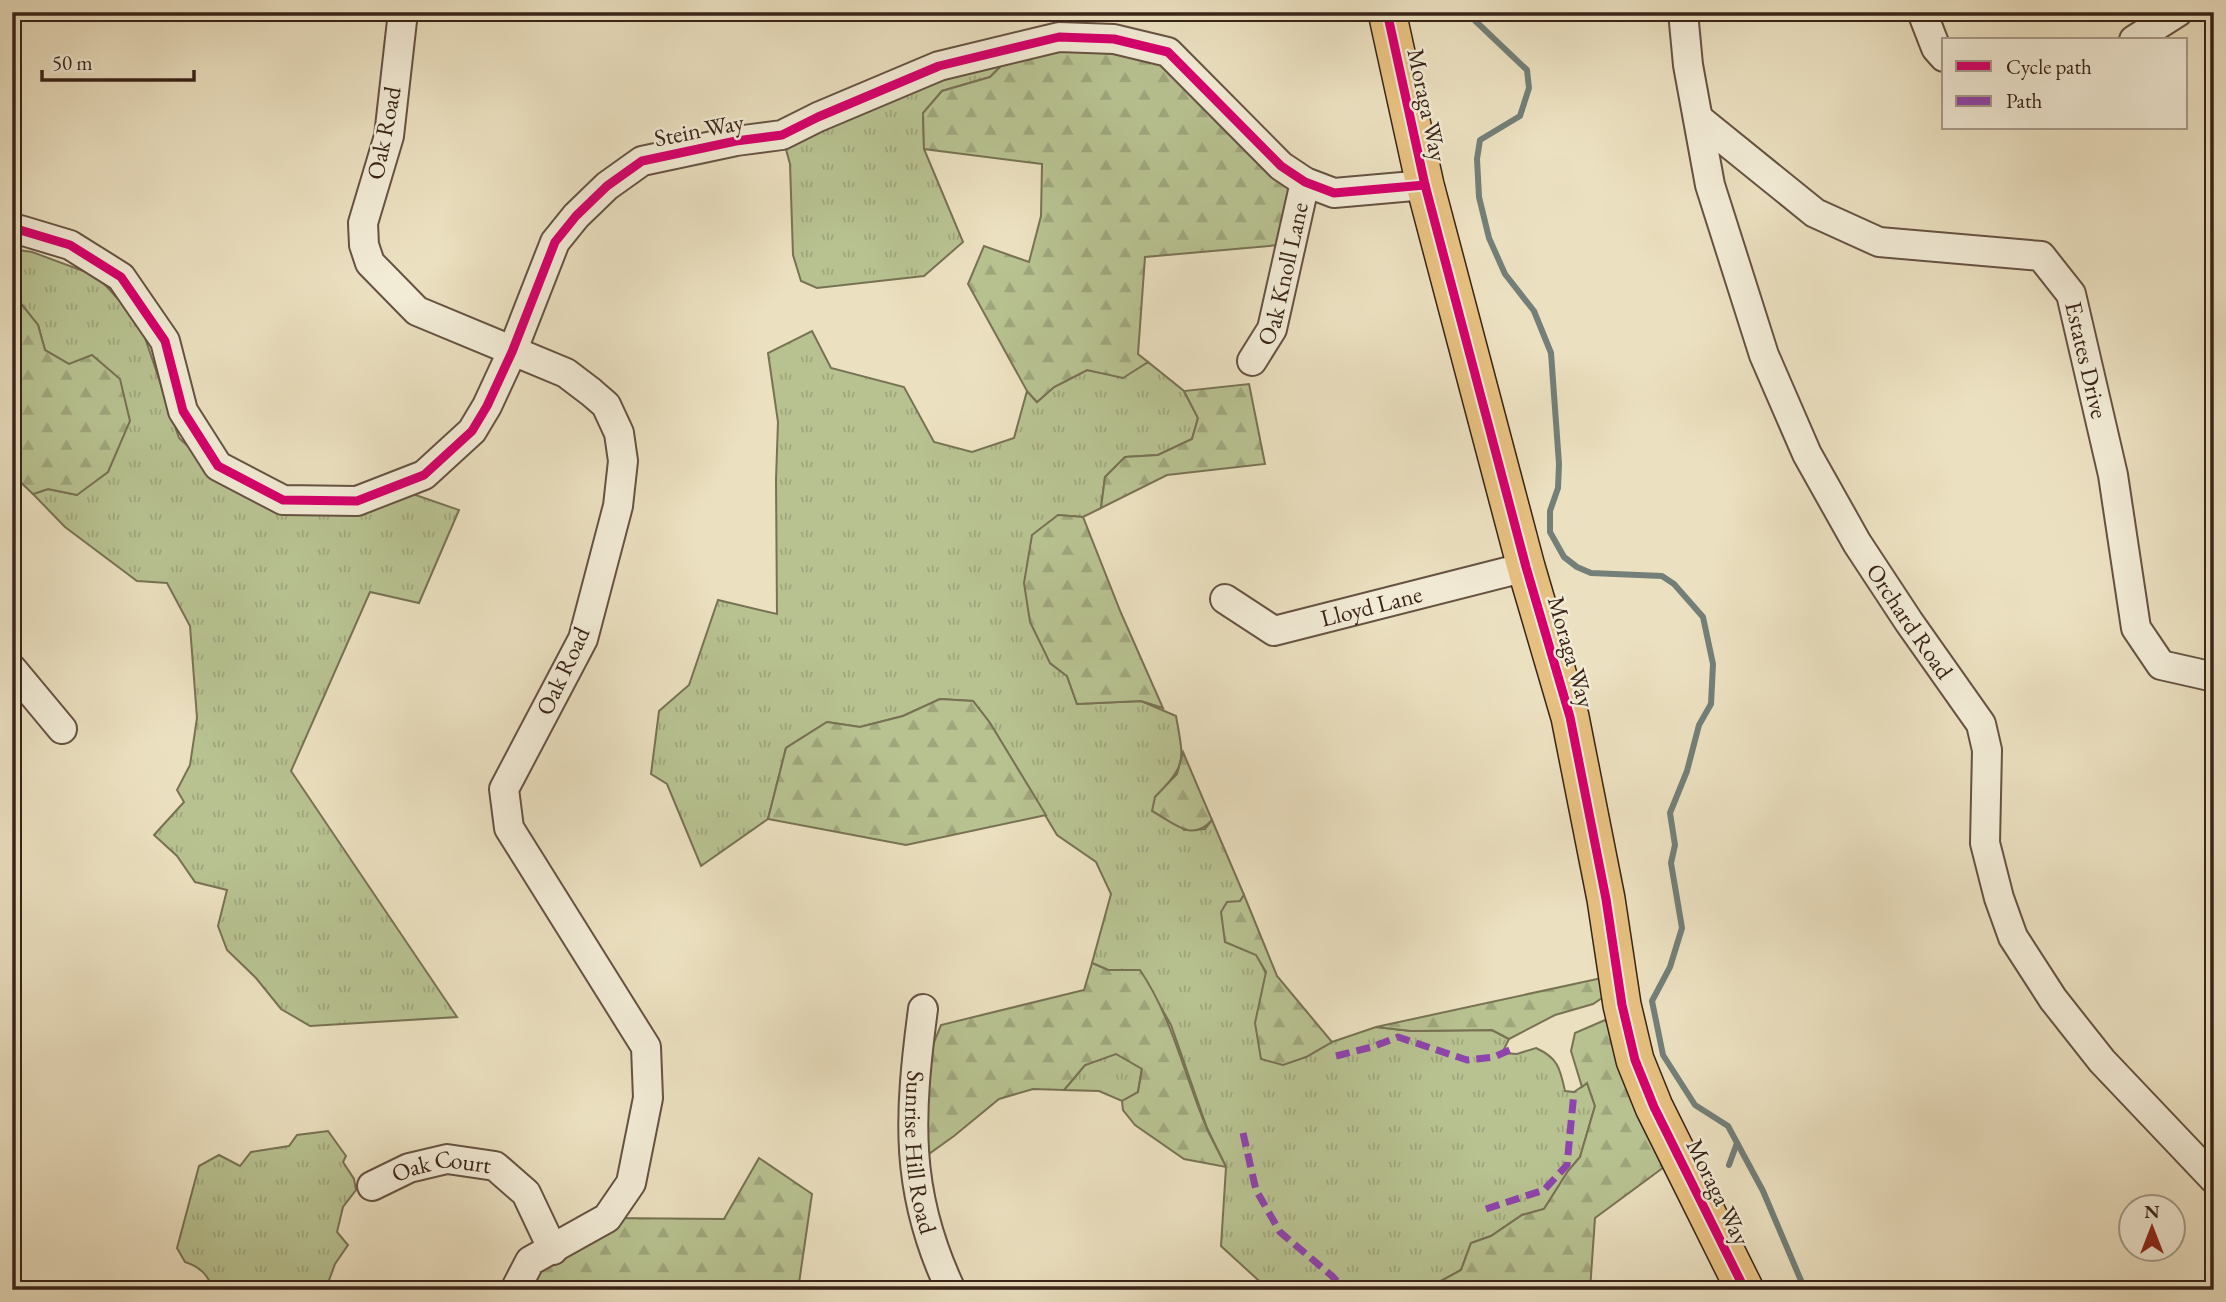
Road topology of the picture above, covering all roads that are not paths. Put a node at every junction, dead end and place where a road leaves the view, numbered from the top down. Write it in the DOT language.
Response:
graph roads {
  1 [pos="402,12"];
  2 [pos="1387,12"];
  3 [pos="1683,12"];
  4 [pos="1922,12"];
  5 [pos="2178,12"];
  6 [pos="2137,38"];
  7 [pos="1942,55"];
  8 [pos="1700,120"];
  9 [pos="1305,182"];
  10 [pos="1425,186"];
  11 [pos="12,230"];
  12 [pos="512,352"];
  13 [pos="1252,361"];
  14 [pos="1526,567"];
  15 [pos="1225,599"];
  16 [pos="12,669"];
  17 [pos="2214,677"];
  18 [pos="62,729"];
  19 [pos="923,1009"];
  20 [pos="2214,1179"];
  21 [pos="372,1185"];
  22 [pos="553,1250"];
  23 [pos="514,1290"];
  24 [pos="951,1290"];
  25 [pos="1745,1290"];
  1 -- 12 [label="street, Oak Road"];
  2 -- 10 [label="main road, Moraga Way"];
  3 -- 8 [label="street, Orchard Road"];
  4 -- 7 [label="street"];
  5 -- 6 [label="street"];
  8 -- 17 [label="street, Estates Drive"];
  8 -- 20 [label="street, Orchard Road"];
  9 -- 10 [label="street, Stein Way"];
  9 -- 12 [label="street, Stein Way"];
  9 -- 13 [label="street, Oak Knoll Lane"];
  10 -- 14 [label="main road, Moraga Way"];
  11 -- 12 [label="street, Stein Way"];
  12 -- 22 [label="street, Oak Road"];
  14 -- 15 [label="street, Lloyd Lane"];
  14 -- 25 [label="main road, Moraga Way"];
  16 -- 18 [label="street"];
  19 -- 24 [label="street, Sunrise Hill Road"];
  21 -- 22 [label="street, Oak Court"];
  22 -- 23 [label="street, Oak Road"];
}
